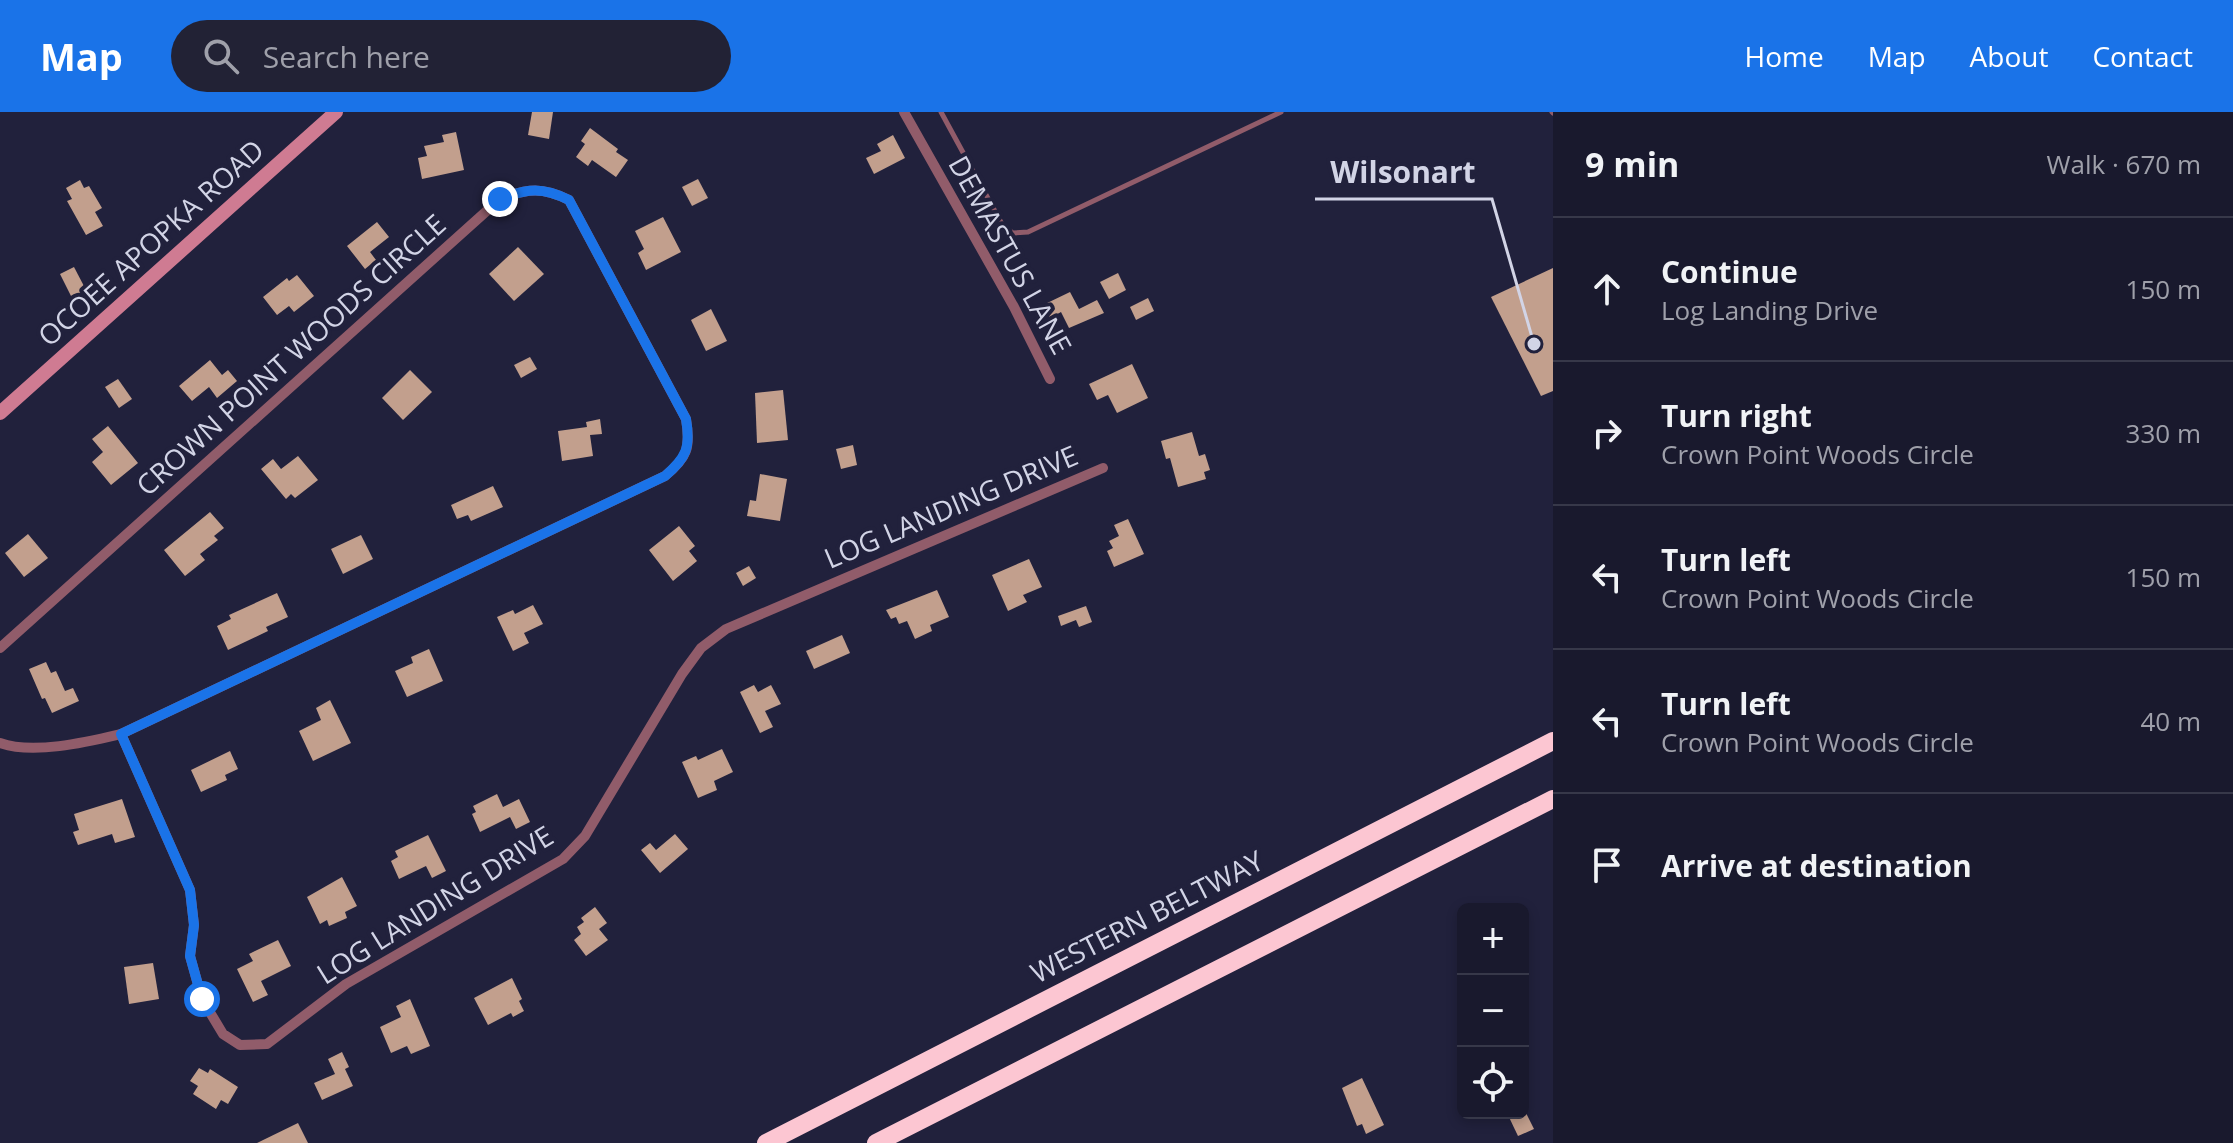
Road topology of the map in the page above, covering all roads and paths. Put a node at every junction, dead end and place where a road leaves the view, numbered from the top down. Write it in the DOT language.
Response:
graph roads {
  1 [pos="336,112"];
  2 [pos="904,112"];
  3 [pos="941,112"];
  4 [pos="1281,112"];
  5 [pos="1050,379"];
  6 [pos="0,413"];
  7 [pos="1103,468"];
  8 [pos="0,648"];
  9 [pos="121,734"];
  10 [pos="1553,741"];
  11 [pos="0,743"];
  12 [pos="1553,799"];
  13 [pos="766,1143"];
  14 [pos="876,1143"];
  1 -- 6 [label="main road, OCOEE APOPKA ROAD"];
  2 -- 5 [label="street, DEMASTUS LANE"];
  3 -- 4 [label="lane"];
  7 -- 9 [label="street, LOG LANDING DRIVE"];
  8 -- 9 [label="street, CROWN POINT WOODS CIRCLE"];
  9 -- 11 [label="street, CROWN POINT WOODS CIRCLE"];
  10 -- 13 [label="highway, WESTERN BELTWAY"];
  12 -- 14 [label="highway"];
}
